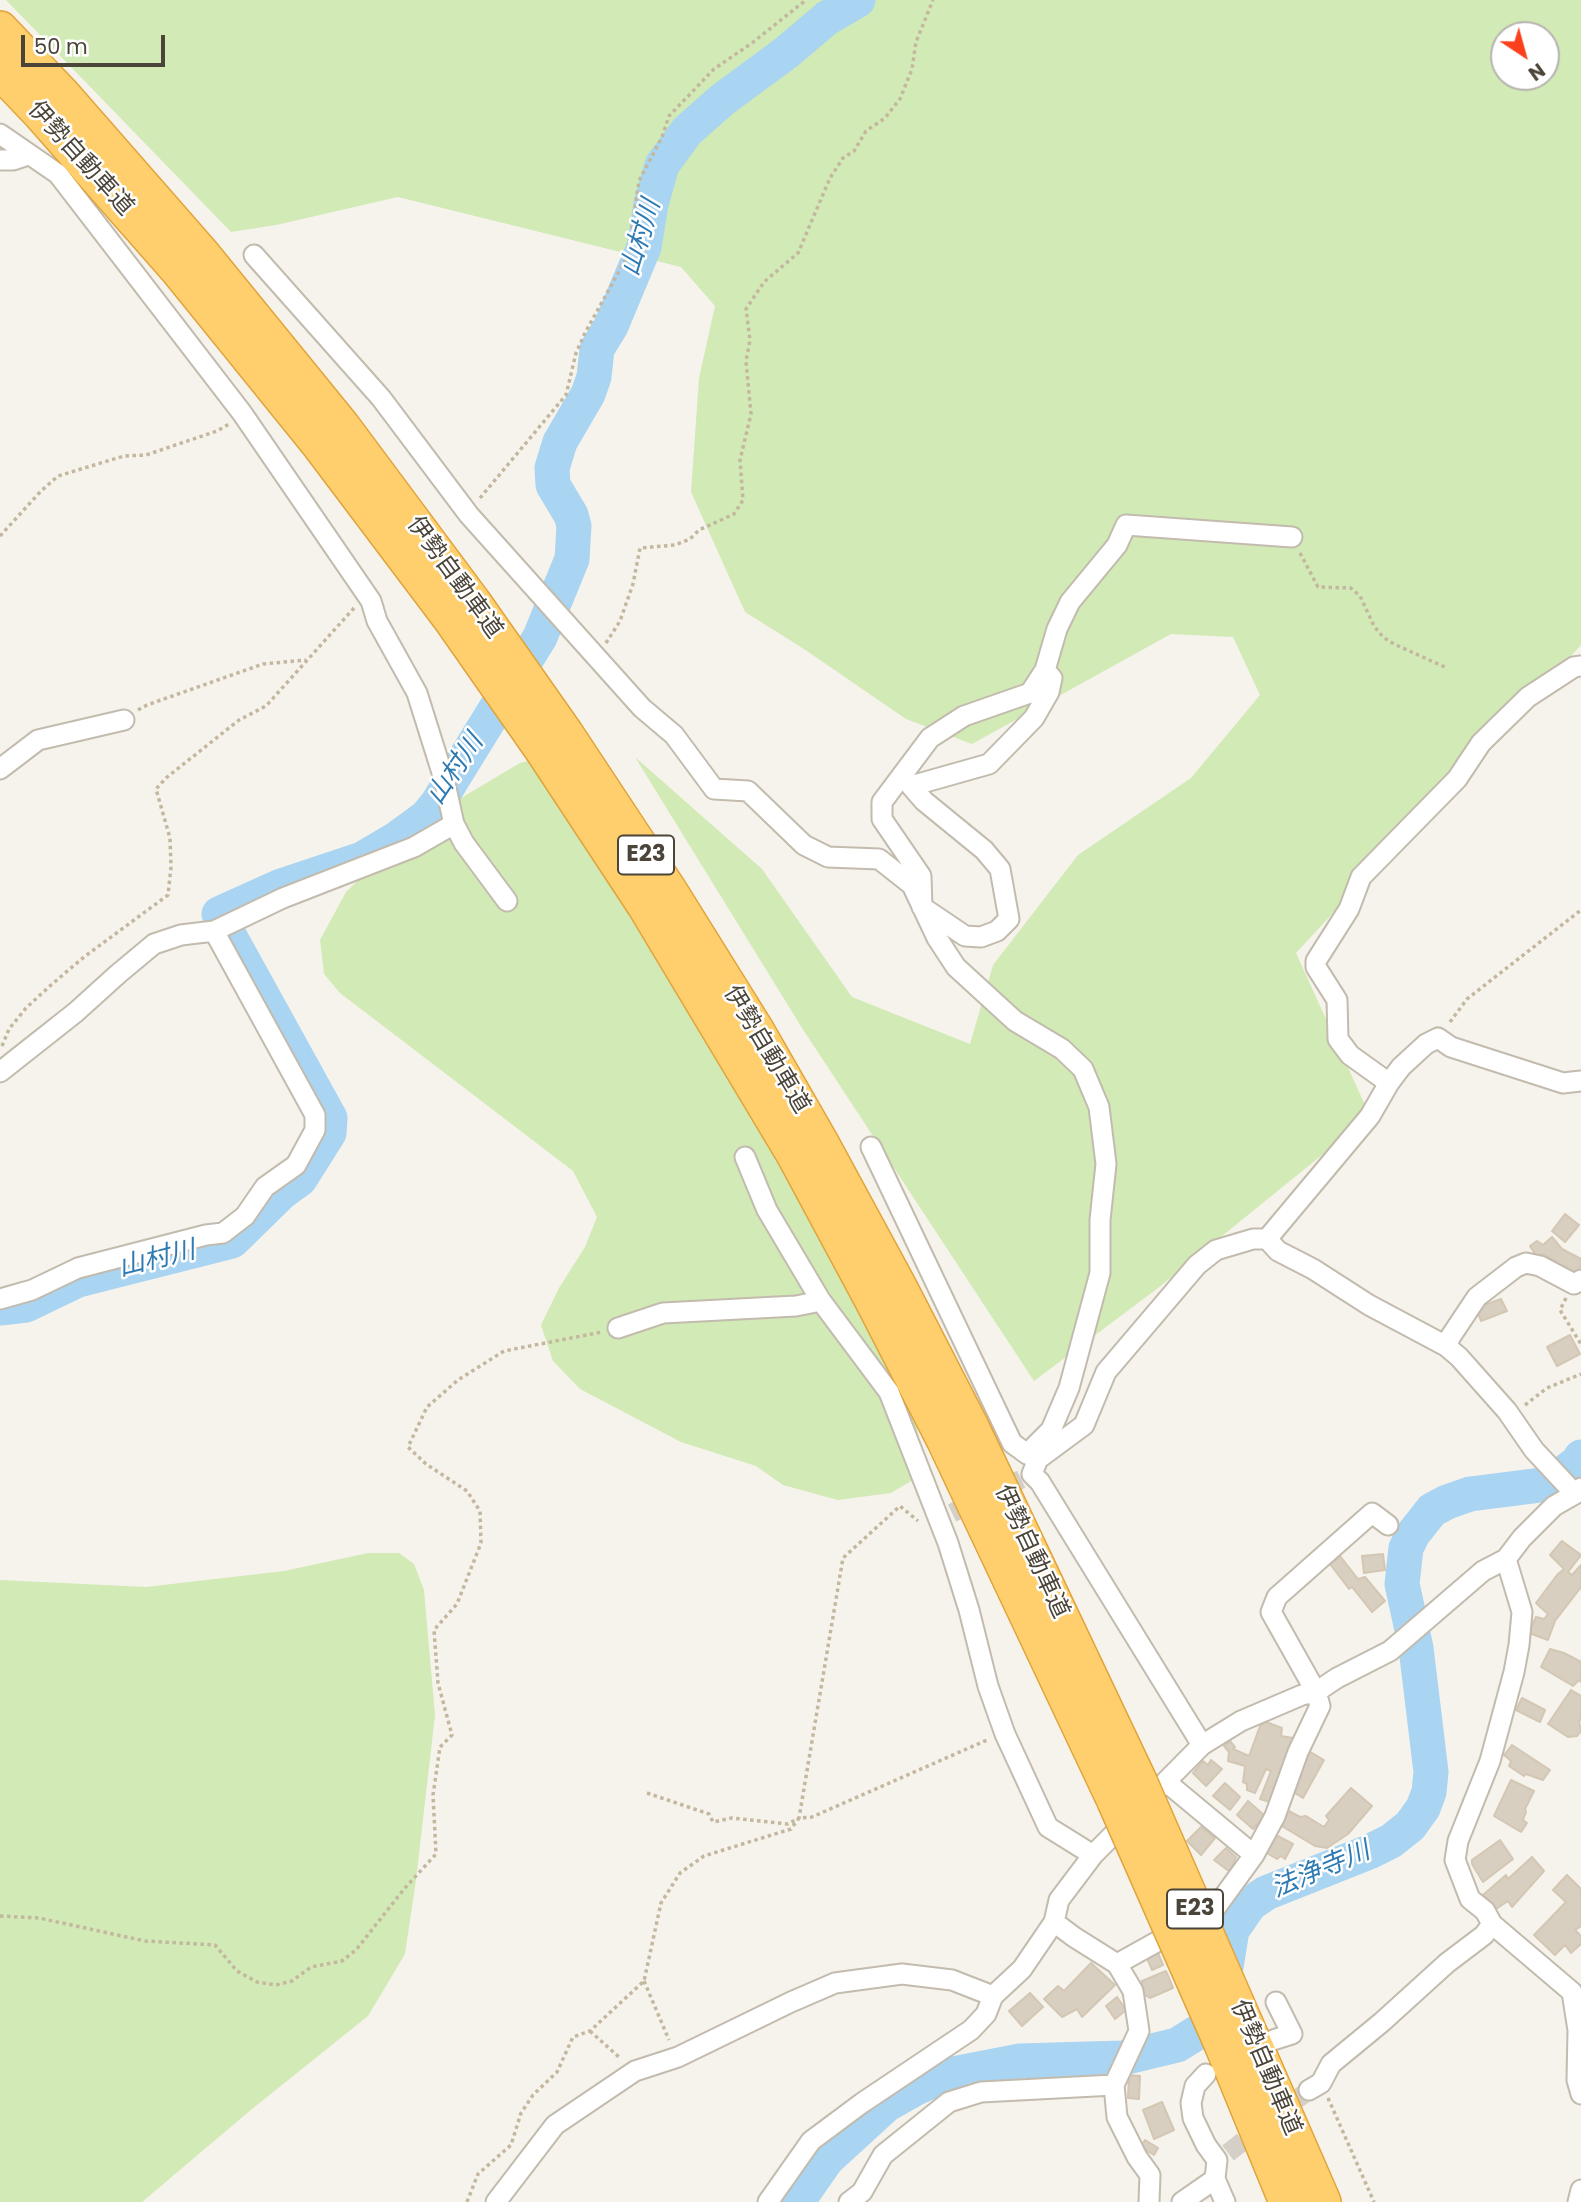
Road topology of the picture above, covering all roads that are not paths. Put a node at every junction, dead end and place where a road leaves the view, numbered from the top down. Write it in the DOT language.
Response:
graph roads {
  1 [pos="0,29"];
  2 [pos="0,71"];
  3 [pos="0,134"];
  4 [pos="28,155"];
  5 [pos="0,160"];
  6 [pos="254,255"];
  7 [pos="1292,537"];
  8 [pos="1581,666"];
  9 [pos="1045,670"];
  10 [pos="124,720"];
  11 [pos="0,769"];
  12 [pos="906,782"];
  13 [pos="454,824"];
  14 [pos="507,901"];
  15 [pos="922,907"];
  16 [pos="214,931"];
  17 [pos="0,1072"];
  18 [pos="1581,1081"];
  19 [pos="1389,1083"];
  20 [pos="871,1147"];
  21 [pos="745,1157"];
  22 [pos="1267,1239"];
  23 [pos="1577,1282"];
  24 [pos="0,1299"];
  25 [pos="821,1301"];
  26 [pos="618,1328"];
  27 [pos="1447,1346"];
  28 [pos="1032,1457"];
  29 [pos="1578,1491"];
  30 [pos="1388,1525"];
  31 [pos="1506,1559"];
  32 [pos="1316,1692"];
  33 [pos="1202,1745"];
  34 [pos="1142,1789"];
  35 [pos="1093,1854"];
  36 [pos="1254,1855"];
  37 [pos="1054,1922"];
  38 [pos="1492,1924"];
  39 [pos="1117,1964"];
  40 [pos="993,1996"];
  41 [pos="1276,2001"];
  42 [pos="1238,2049"];
  43 [pos="1114,2085"];
  44 [pos="1315,2086"];
  45 [pos="1581,2094"];
  46 [pos="1220,2164"];
  47 [pos="1581,2190"];
  48 [pos="496,2202"];
  49 [pos="768,2202"];
  50 [pos="849,2202"];
  51 [pos="1149,2202"];
  52 [pos="1182,2202"];
  53 [pos="1225,2202"];
  54 [pos="1287,2202"];
  55 [pos="1323,2202"];
  56 [pos="1578,2202"];
  1 -- 34 [label="highway, 伊勢自動車道 / E23"];
  2 -- 34 [label="highway, 伊勢自動車道 / E23"];
  3 -- 4 [label="street"];
  4 -- 5 [label="street"];
  4 -- 13 [label="street"];
  6 -- 15 [label="street"];
  7 -- 9 [label="street"];
  8 -- 19 [label="street"];
  9 -- 12 [label="street"];
  9 -- 12 [label="street"];
  10 -- 11 [label="street"];
  12 -- 15 [label="street"];
  12 -- 15 [label="street"];
  13 -- 14 [label="street"];
  13 -- 16 [label="street"];
  15 -- 28 [label="street"];
  16 -- 17 [label="street"];
  16 -- 24 [label="street"];
  18 -- 19 [label="street"];
  19 -- 22 [label="street"];
  20 -- 28 [label="street"];
  21 -- 25 [label="street"];
  22 -- 27 [label="street"];
  22 -- 28 [label="street"];
  23 -- 27 [label="street"];
  25 -- 26 [label="street"];
  25 -- 35 [label="street"];
  27 -- 29 [label="street"];
  28 -- 33 [label="street"];
  29 -- 31 [label="street"];
  30 -- 32 [label="street"];
  31 -- 32 [label="street"];
  31 -- 38 [label="street"];
  32 -- 33 [label="street"];
  32 -- 36 [label="street"];
  33 -- 35 [label="street"];
  34 -- 36 [label="street"];
  34 -- 42 [label="highway, 伊勢自動車道 / E23, bridge"];
  35 -- 37 [label="street"];
  36 -- 39 [label="street"];
  37 -- 39 [label="street"];
  37 -- 40 [label="street"];
  38 -- 44 [label="street"];
  38 -- 45 [label="street"];
  39 -- 43 [label="street"];
  40 -- 48 [label="street"];
  40 -- 49 [label="street"];
  41 -- 42 [label="street"];
  42 -- 46 [label="street"];
  42 -- 54 [label="highway, 伊勢自動車道 / E23"];
  42 -- 55 [label="highway, 伊勢自動車道 / E23"];
  43 -- 50 [label="street"];
  43 -- 51 [label="street"];
  46 -- 52 [label="street"];
  46 -- 53 [label="street"];
  47 -- 56 [label="street"];
}
